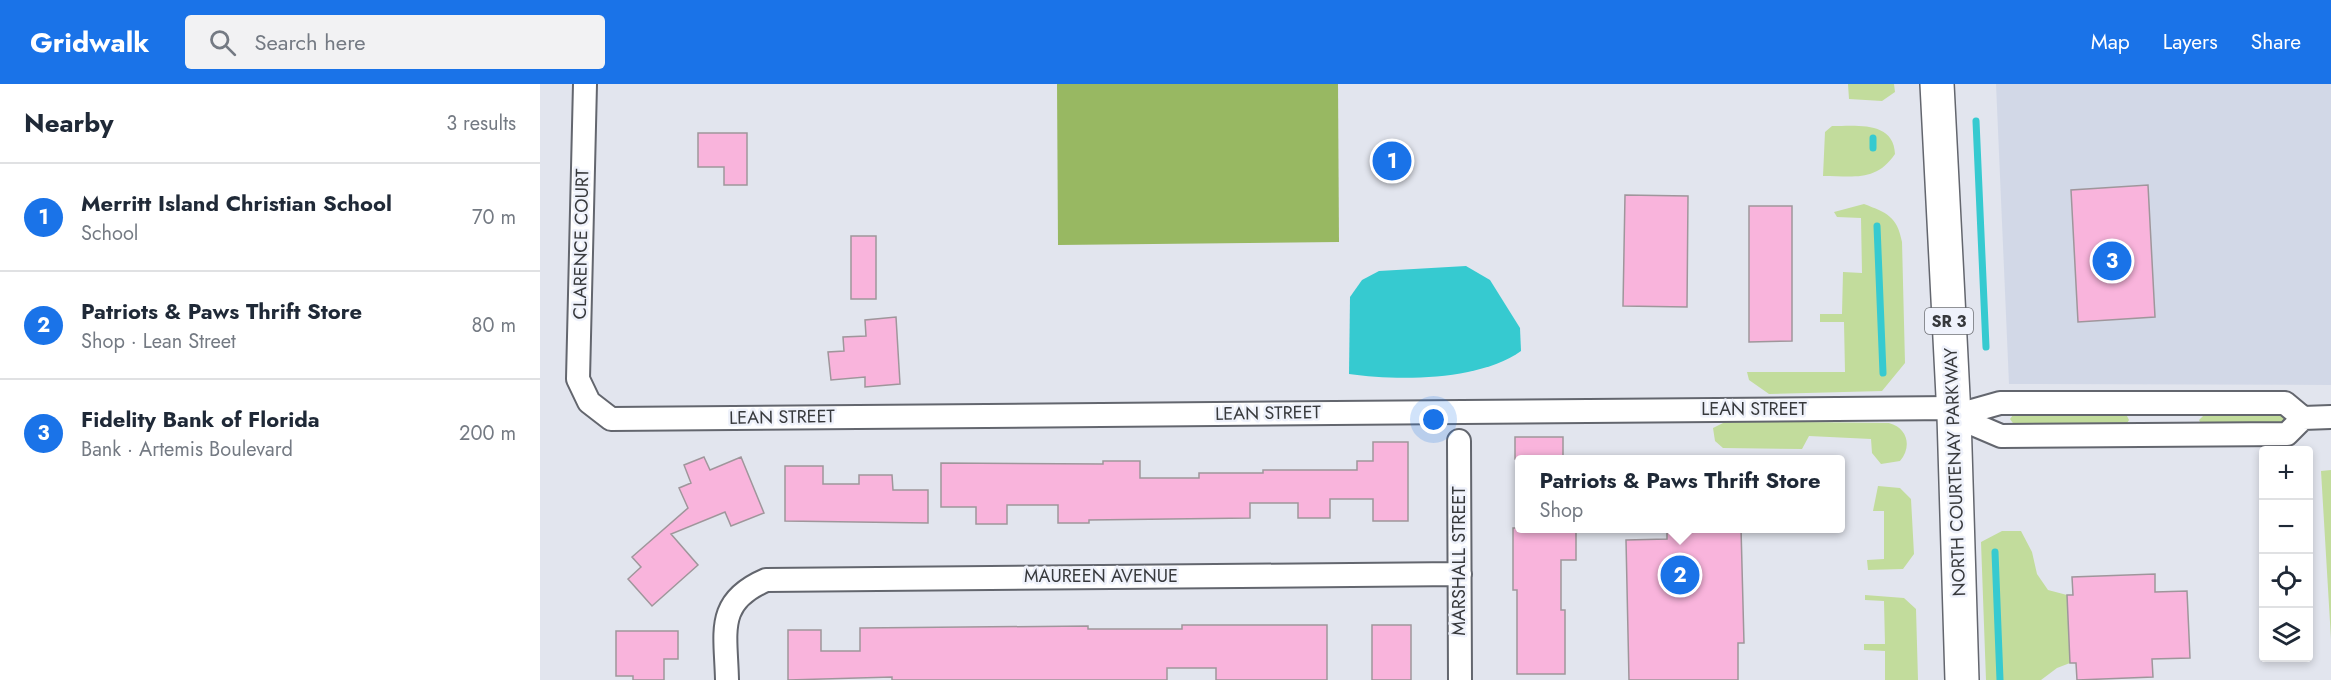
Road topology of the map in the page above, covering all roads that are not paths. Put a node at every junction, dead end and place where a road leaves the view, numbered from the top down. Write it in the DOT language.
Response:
graph roads {
  1 [pos="585,84"];
  2 [pos="1937,84"];
  3 [pos="589,402"];
  4 [pos="2175,404"];
  5 [pos="1954,412"];
  6 [pos="2331,417"];
  7 [pos="2303,418"];
  8 [pos="2175,434"];
  9 [pos="1459,441"];
  10 [pos="1460,574"];
  11 [pos="727,680"];
  12 [pos="1460,680"];
  13 [pos="1962,680"];
  1 -- 3 [label="street, CLARENCE COURT"];
  2 -- 5 [label="main road, NORTH COURTENAY PARKWAY / SR 3"];
  3 -- 5 [label="street, LEAN STREET"];
  4 -- 5 [label="street"];
  4 -- 7 [label="street"];
  4 -- 8 [label="street"];
  5 -- 8 [label="street"];
  5 -- 13 [label="main road, NORTH COURTENAY PARKWAY / SR 3"];
  6 -- 7 [label="street"];
  7 -- 8 [label="street"];
  9 -- 10 [label="street, MARSHALL STREET"];
  10 -- 11 [label="street, MAUREEN AVENUE"];
  10 -- 12 [label="street, MARSHALL STREET"];
}
